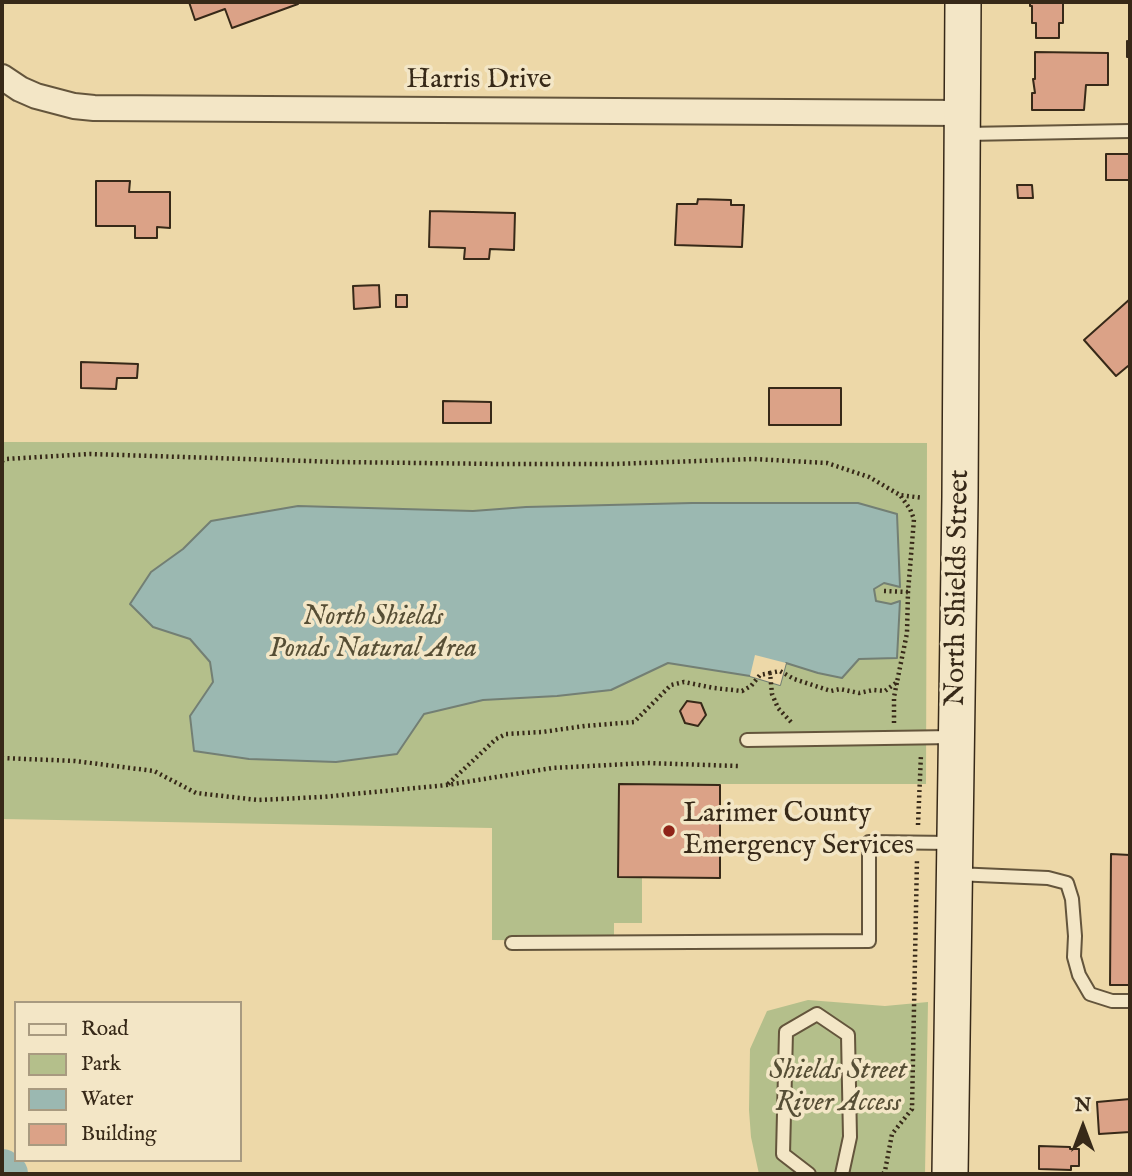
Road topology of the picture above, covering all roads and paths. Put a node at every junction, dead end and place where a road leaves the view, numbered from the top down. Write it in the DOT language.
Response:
graph roads {
  1 [pos="963,2"];
  2 [pos="2,78"];
  3 [pos="962,124"];
  4 [pos="1130,131"];
  5 [pos="2,461"];
  6 [pos="900,495"];
  7 [pos="923,498"];
  8 [pos="884,591"];
  9 [pos="908,592"];
  10 [pos="770,673"];
  11 [pos="897,682"];
  12 [pos="799,725"];
  13 [pos="957,737"];
  14 [pos="921,738"];
  15 [pos="747,740"];
  16 [pos="2,758"];
  17 [pos="738,766"];
  18 [pos="447,785"];
  19 [pos="917,842"];
  20 [pos="955,858"];
  21 [pos="512,943"];
  22 [pos="1130,1001"];
  23 [pos="809,1174"];
  24 [pos="842,1174"];
  25 [pos="883,1174"];
  26 [pos="950,1174"];
  1 -- 3 [label="main road, North Shields Street"];
  2 -- 3 [label="street, Harris Drive"];
  3 -- 4 [label="lane"];
  3 -- 13 [label="main road, North Shields Street"];
  5 -- 6 [label="path"];
  6 -- 7 [label="path"];
  6 -- 9 [label="path"];
  8 -- 9 [label="path"];
  9 -- 11 [label="path"];
  10 -- 11 [label="path"];
  10 -- 12 [label="path"];
  10 -- 18 [label="path"];
  11 -- 14 [label="path"];
  13 -- 14 [label="lane"];
  13 -- 20 [label="main road, North Shields Street"];
  14 -- 15 [label="lane"];
  14 -- 19 [label="path"];
  16 -- 18 [label="path"];
  17 -- 18 [label="path"];
  19 -- 20 [label="lane"];
  19 -- 21 [label="lane"];
  19 -- 25 [label="path"];
  20 -- 22 [label="lane"];
  20 -- 26 [label="main road, North Shields Street"];
  23 -- 24 [label="lane"];
}
